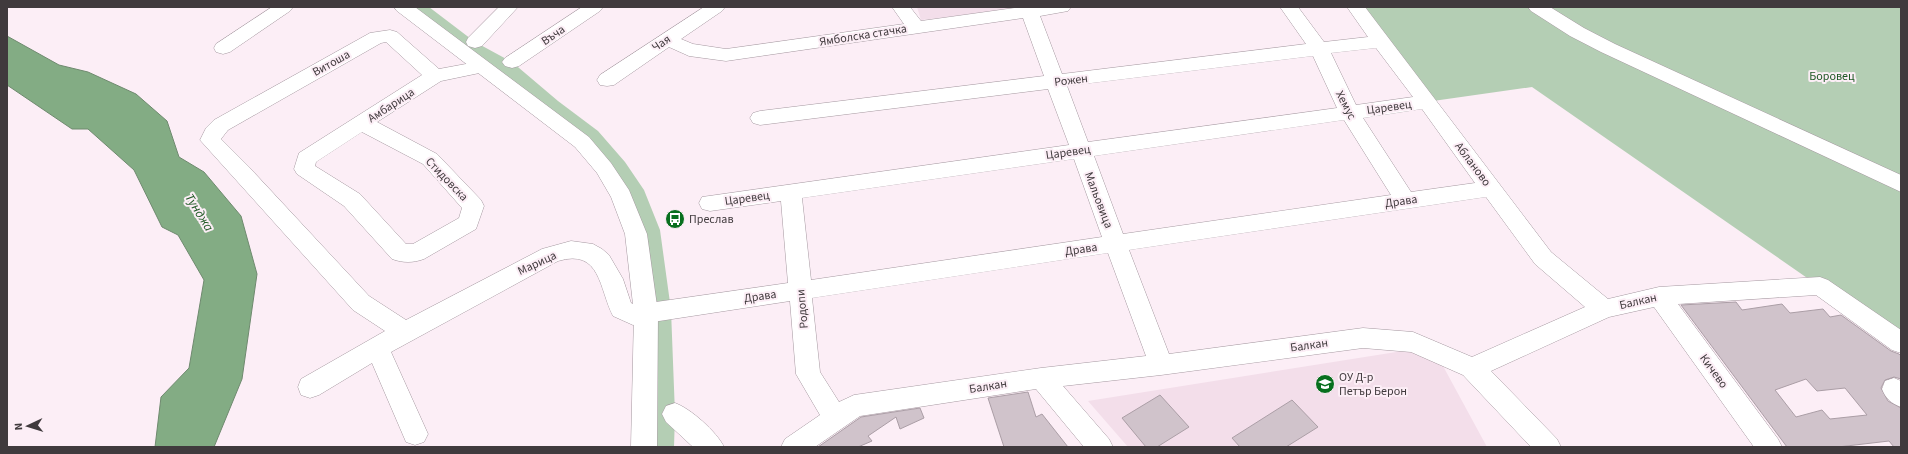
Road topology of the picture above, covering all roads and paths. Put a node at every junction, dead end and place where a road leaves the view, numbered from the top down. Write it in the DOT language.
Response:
graph roads {
  1 [pos="403,7"];
  2 [pos="509,7"];
  3 [pos="594,7"];
  4 [pos="716,7"];
  5 [pos="901,7"];
  6 [pos="1062,7"];
  7 [pos="1289,7"];
  8 [pos="1356,7"];
  9 [pos="1537,7"];
  10 [pos="278,8"];
  11 [pos="1029,11"];
  12 [pos="916,27"];
  13 [pos="666,40"];
  14 [pos="1382,41"];
  15 [pos="475,42"];
  16 [pos="222,48"];
  17 [pos="1319,49"];
  18 [pos="512,62"];
  19 [pos="482,67"];
  20 [pos="436,76"];
  21 [pos="607,80"];
  22 [pos="1056,82"];
  23 [pos="1426,102"];
  24 [pos="1349,112"];
  25 [pos="760,118"];
  26 [pos="362,124"];
  27 [pos="1081,151"];
  28 [pos="306,158"];
  29 [pos="1901,184"];
  30 [pos="1491,188"];
  31 [pos="791,192"];
  32 [pos="1406,201"];
  33 [pos="710,203"];
  34 [pos="1116,244"];
  35 [pos="801,290"];
  36 [pos="1659,296"];
  37 [pos="1604,309"];
  38 [pos="646,313"];
  39 [pos="405,332"];
  40 [pos="1901,343"];
  41 [pos="377,347"];
  42 [pos="1161,366"];
  43 [pos="1472,368"];
  44 [pos="1041,378"];
  45 [pos="310,386"];
  46 [pos="675,414"];
  47 [pos="836,418"];
  48 [pos="416,434"];
  49 [pos="644,447"];
  50 [pos="711,447"];
  51 [pos="794,447"];
  52 [pos="1100,447"];
  53 [pos="1548,447"];
  54 [pos="1769,447"];
  1 -- 19 [label="street"];
  2 -- 15 [label="street"];
  3 -- 18 [label="street, Въча"];
  4 -- 13 [label="street, Чая"];
  5 -- 12 [label="street"];
  6 -- 11 [label="street, Ямболска стачка"];
  7 -- 17 [label="street, Хемус"];
  8 -- 14 [label="street, Абланово"];
  9 -- 29 [label="street"];
  10 -- 16 [label="street"];
  11 -- 12 [label="street, Ямболска стачка"];
  11 -- 22 [label="street, Мальовица"];
  12 -- 13 [label="street, Ямболска стачка"];
  13 -- 21 [label="street, Чая"];
  14 -- 17 [label="street, Рожен"];
  14 -- 23 [label="street, Абланово"];
  17 -- 22 [label="street, Рожен"];
  17 -- 24 [label="street, Хемус"];
  19 -- 20 [label="street, Амбарица"];
  19 -- 38 [label="street"];
  20 -- 26 [label="street, Амбарица"];
  20 -- 39 [label="street, Витоша"];
  22 -- 25 [label="street, Рожен"];
  22 -- 27 [label="street, Мальовица"];
  23 -- 24 [label="street, Царевец"];
  23 -- 30 [label="street, Абланово"];
  24 -- 27 [label="street, Царевец"];
  24 -- 32 [label="street, Хемус"];
  26 -- 28 [label="street, Амбарица"];
  26 -- 28 [label="street, Стидовска"];
  27 -- 31 [label="street, Царевец"];
  27 -- 34 [label="street, Мальовица"];
  30 -- 32 [label="street, Драва"];
  30 -- 37 [label="street, Абланово"];
  31 -- 33 [label="street, Царевец"];
  31 -- 35 [label="street, Родопи"];
  32 -- 34 [label="street, Драва"];
  34 -- 35 [label="street, Драва"];
  34 -- 42 [label="street, Мальовица"];
  35 -- 38 [label="street, Драва"];
  35 -- 47 [label="street, Родопи"];
  36 -- 37 [label="street, Балкан"];
  36 -- 40 [label="street, Балкан"];
  36 -- 54 [label="street, Кичево"];
  37 -- 43 [label="street, Балкан"];
  38 -- 39 [label="street, Марица"];
  38 -- 49 [label="street"];
  39 -- 41 [label="street, Марица"];
  41 -- 45 [label="street, Марица"];
  41 -- 48 [label="street"];
  42 -- 43 [label="street, Балкан"];
  42 -- 44 [label="street, Балкан"];
  43 -- 53 [label="street"];
  44 -- 47 [label="street, Балкан"];
  44 -- 52 [label="street"];
  46 -- 50 [label="street"];
  47 -- 51 [label="street, Балкан"];
}
